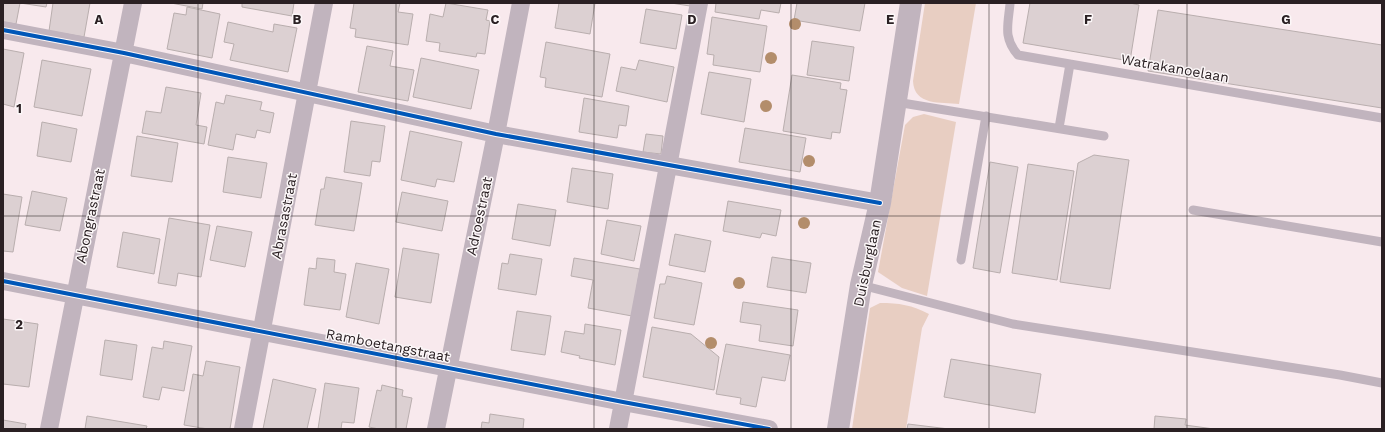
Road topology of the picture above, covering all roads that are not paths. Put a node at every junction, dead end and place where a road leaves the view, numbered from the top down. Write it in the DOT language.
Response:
graph roads {
  1 [pos="133,3"];
  2 [pos="324,3"];
  3 [pos="520,3"];
  4 [pos="699,3"];
  5 [pos="911,3"];
  6 [pos="1010,4"];
  7 [pos="3,30"];
  8 [pos="124,53"];
  9 [pos="1070,64"];
  10 [pos="308,94"];
  11 [pos="896,102"];
  12 [pos="986,116"];
  13 [pos="1382,118"];
  14 [pos="1059,128"];
  15 [pos="496,134"];
  16 [pos="1104,136"];
  17 [pos="668,165"];
  18 [pos="880,203"];
  19 [pos="1193,210"];
  20 [pos="1382,242"];
  21 [pos="961,260"];
  22 [pos="3,281"];
  23 [pos="861,285"];
  24 [pos="74,296"];
  25 [pos="262,332"];
  26 [pos="448,368"];
  27 [pos="1382,383"];
  28 [pos="623,402"];
  29 [pos="49,429"];
  30 [pos="243,429"];
  31 [pos="436,429"];
  32 [pos="618,429"];
  33 [pos="769,429"];
  34 [pos="838,429"];
  1 -- 8 [label="street, Abongrastraat"];
  2 -- 10 [label="street, Abrasastraat"];
  3 -- 15 [label="street, Adroestraat"];
  4 -- 17 [label="street"];
  5 -- 11 [label="street, Duisburglaan"];
  6 -- 9 [label="lane, Watrakanoelaan"];
  7 -- 8 [label="street"];
  8 -- 10 [label="street"];
  8 -- 24 [label="street, Abongrastraat"];
  9 -- 13 [label="lane, Watrakanoelaan"];
  9 -- 14 [label="lane"];
  10 -- 15 [label="street"];
  10 -- 25 [label="street, Abrasastraat"];
  11 -- 12 [label="lane"];
  11 -- 18 [label="street, Duisburglaan"];
  12 -- 14 [label="lane"];
  12 -- 21 [label="lane"];
  14 -- 16 [label="lane"];
  15 -- 17 [label="street"];
  15 -- 26 [label="street, Adroestraat"];
  17 -- 18 [label="street"];
  17 -- 28 [label="street"];
  18 -- 23 [label="street, Duisburglaan"];
  19 -- 20 [label="lane"];
  22 -- 24 [label="street, Ramboetangstraat"];
  23 -- 27 [label="lane"];
  23 -- 34 [label="street, Duisburglaan"];
  24 -- 25 [label="street, Ramboetangstraat"];
  24 -- 29 [label="street, Abongrastraat"];
  25 -- 26 [label="street, Ramboetangstraat"];
  25 -- 30 [label="street, Abrasastraat"];
  26 -- 28 [label="street, Ramboetangstraat"];
  26 -- 31 [label="street, Adroestraat"];
  28 -- 32 [label="street"];
  28 -- 33 [label="street, Ramboetangstraat"];
}
